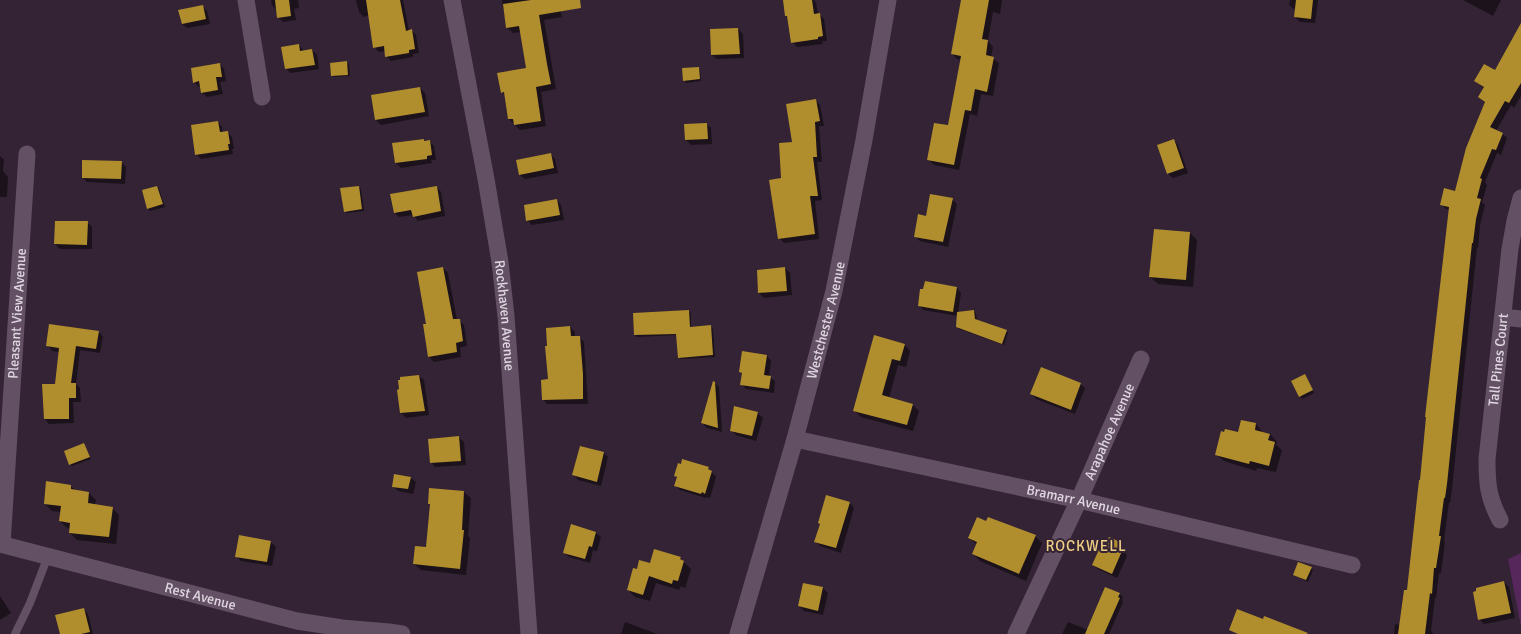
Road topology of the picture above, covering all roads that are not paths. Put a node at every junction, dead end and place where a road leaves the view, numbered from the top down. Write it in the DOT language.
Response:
graph roads {
  1 [pos="246,0"];
  2 [pos="452,0"];
  3 [pos="888,0"];
  4 [pos="262,97"];
  5 [pos="27,154"];
  6 [pos="1521,198"];
  7 [pos="1503,317"];
  8 [pos="1521,319"];
  9 [pos="1141,358"];
  10 [pos="795,439"];
  11 [pos="1079,500"];
  12 [pos="1500,520"];
  13 [pos="1,544"];
  14 [pos="48,556"];
  15 [pos="1352,565"];
  16 [pos="328,630"];
  17 [pos="15,634"];
  18 [pos="402,634"];
  19 [pos="529,634"];
  20 [pos="738,634"];
  21 [pos="1016,634"];
  1 -- 4 [label="street"];
  2 -- 19 [label="street, Rockhaven Avenue"];
  3 -- 10 [label="street, Westchester Avenue"];
  5 -- 13 [label="street, Pleasant View Avenue"];
  6 -- 7 [label="street, Tall Pines Court"];
  7 -- 8 [label="street"];
  7 -- 12 [label="street, Tall Pines Court"];
  9 -- 11 [label="street, Arapahoe Avenue"];
  10 -- 11 [label="street, Bramarr Avenue"];
  10 -- 20 [label="street, Westchester Avenue"];
  11 -- 15 [label="street, Bramarr Avenue"];
  11 -- 21 [label="street, Arapahoe Avenue"];
  13 -- 14 [label="street, Rest Avenue"];
  14 -- 16 [label="street, Rest Avenue"];
  14 -- 17 [label="lane"];
  16 -- 18 [label="street, Rest Avenue"];
}
